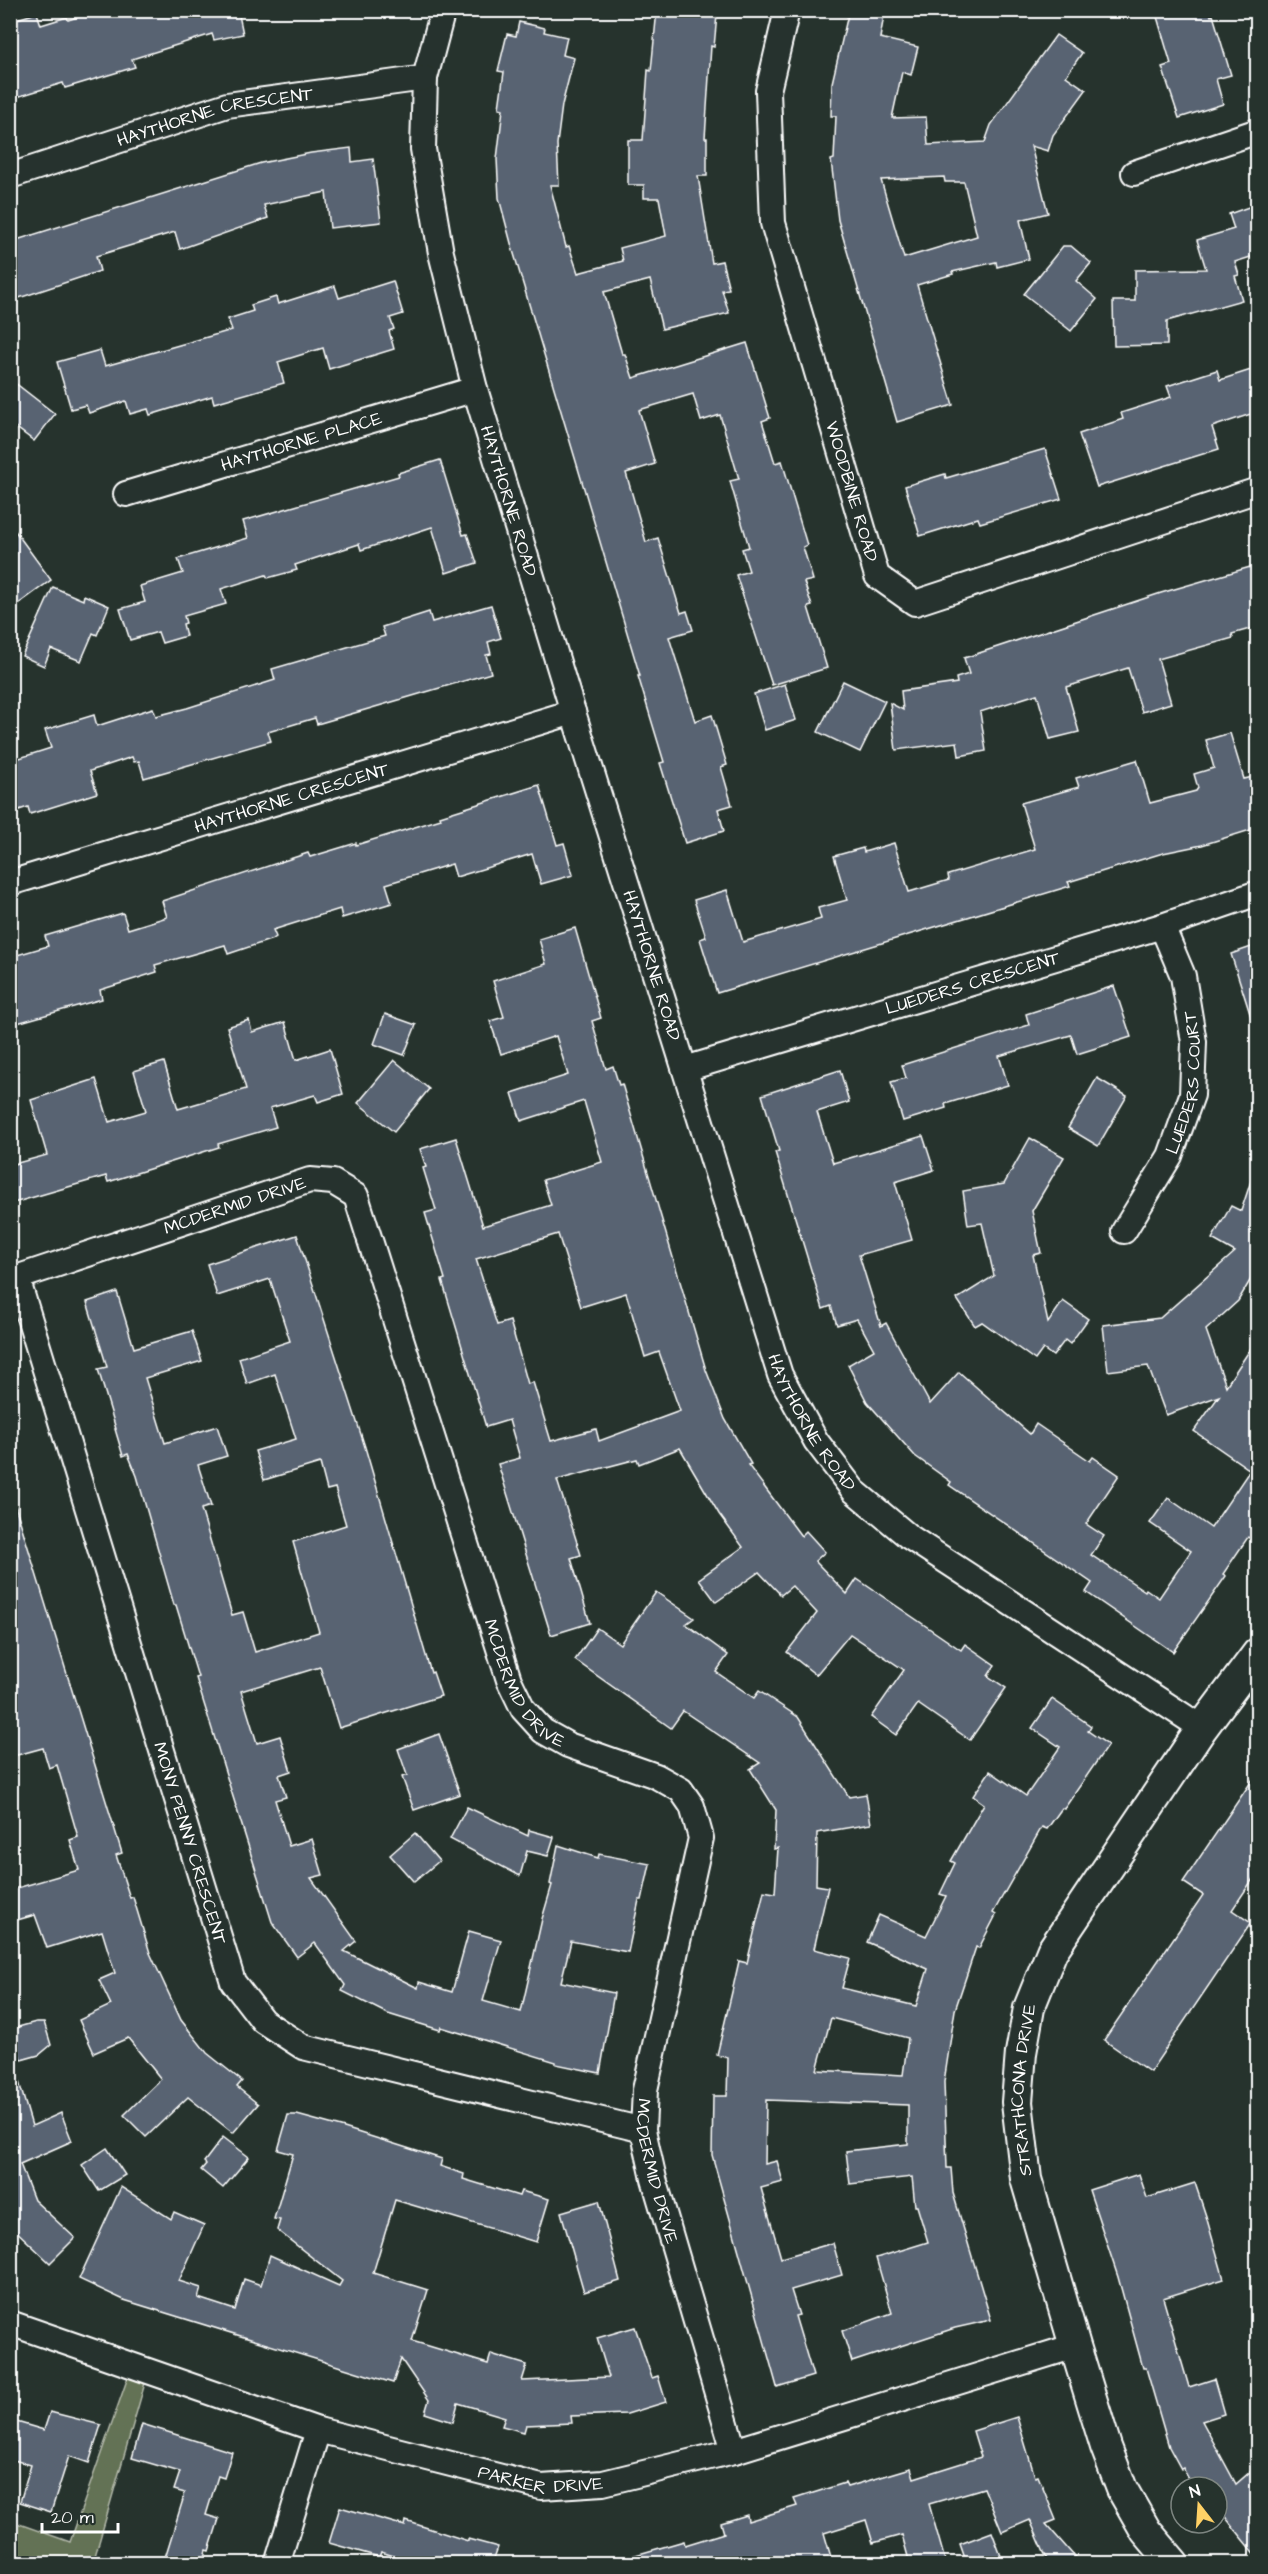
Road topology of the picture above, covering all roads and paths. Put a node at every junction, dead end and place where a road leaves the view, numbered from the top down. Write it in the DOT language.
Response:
graph roads {
  1 [pos="443,10"];
  2 [pos="787,10"];
  3 [pos="425,78"];
  4 [pos="1257,131"];
  5 [pos="1134,173"];
  6 [pos="10,176"];
  7 [pos="475,389"];
  8 [pos="1257,490"];
  9 [pos="126,494"];
  10 [pos="573,712"];
  11 [pos="10,883"];
  12 [pos="1257,893"];
  13 [pos="1162,926"];
  14 [pos="685,1069"];
  15 [pos="1124,1231"];
  16 [pos="14,1279"];
  17 [pos="1257,1653"];
  18 [pos="1202,1728"];
  19 [pos="643,2130"];
  20 [pos="10,2323"];
  21 [pos="1075,2346"];
  22 [pos="318,2430"];
  23 [pos="734,2451"];
  24 [pos="277,2564"];
  25 [pos="1174,2564"];
  1 -- 3 [label="street, HAYTHORNE ROAD"];
  2 -- 8 [label="street, WOODBINE ROAD"];
  3 -- 6 [label="street, HAYTHORNE CRESCENT"];
  3 -- 7 [label="street, HAYTHORNE ROAD"];
  4 -- 5 [label="street"];
  7 -- 9 [label="street, HAYTHORNE PLACE"];
  7 -- 10 [label="street, HAYTHORNE ROAD"];
  10 -- 11 [label="street, HAYTHORNE CRESCENT"];
  10 -- 14 [label="street, HAYTHORNE ROAD"];
  12 -- 13 [label="street, LUEDERS CRESCENT"];
  13 -- 14 [label="street, LUEDERS CRESCENT"];
  13 -- 15 [label="street, LUEDERS COURT"];
  14 -- 18 [label="street, HAYTHORNE ROAD"];
  16 -- 19 [label="street, MONY PENNY CRESCENT"];
  16 -- 19 [label="street, MCDERMID DRIVE"];
  17 -- 18 [label="street, STRATHCONA DRIVE"];
  18 -- 21 [label="street, STRATHCONA DRIVE"];
  19 -- 23 [label="street, MCDERMID DRIVE"];
  20 -- 22 [label="street, PARKER DRIVE"];
  21 -- 23 [label="street, PARKER DRIVE"];
  21 -- 25 [label="street, STRATHCONA DRIVE"];
  22 -- 23 [label="street, PARKER DRIVE"];
  22 -- 24 [label="street"];
}
